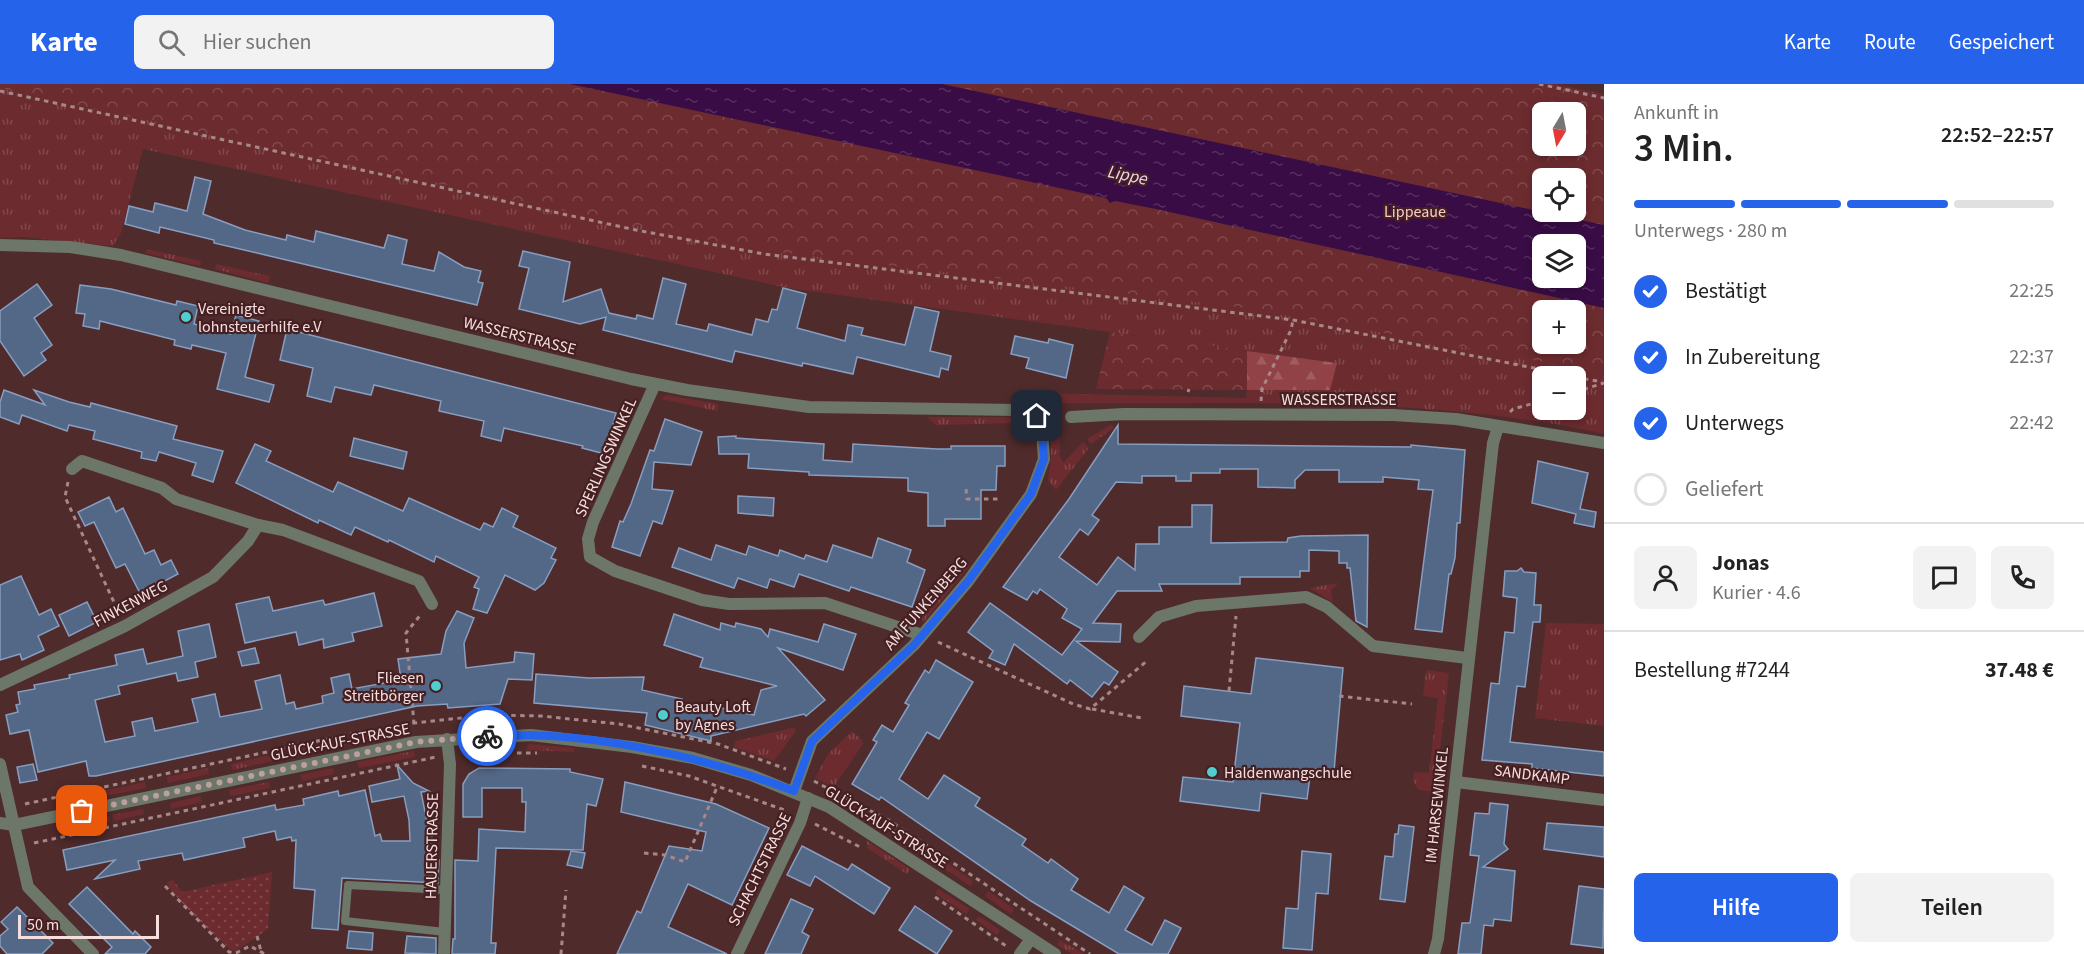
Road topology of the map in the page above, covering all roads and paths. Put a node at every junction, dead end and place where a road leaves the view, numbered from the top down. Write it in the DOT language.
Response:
graph roads {
  1 [pos="1539,84"];
  2 [pos="0,91"];
  3 [pos="1604,98"];
  4 [pos="0,245"];
  5 [pos="1293,320"];
  6 [pos="1532,368"];
  7 [pos="1586,379"];
  8 [pos="1604,383"];
  9 [pos="655,384"];
  10 [pos="1586,389"];
  11 [pos="1532,404"];
  12 [pos="1259,415"];
  13 [pos="1037,416"];
  14 [pos="1071,417"];
  15 [pos="1498,427"];
  16 [pos="1604,443"];
  17 [pos="72,469"];
  18 [pos="966,489"];
  19 [pos="1001,500"];
  20 [pos="258,525"];
  21 [pos="1234,602"];
  22 [pos="432,604"];
  23 [pos="124,626"];
  24 [pos="922,635"];
  25 [pos="1139,637"];
  26 [pos="1467,658"];
  27 [pos="1148,660"];
  28 [pos="0,686"];
  29 [pos="1229,691"];
  30 [pos="1339,696"];
  31 [pos="1412,704"];
  32 [pos="1090,709"];
  33 [pos="1142,718"];
  34 [pos="402,725"];
  35 [pos="447,739"];
  36 [pos="416,742"];
  37 [pos="510,753"];
  38 [pos="538,753"];
  39 [pos="417,762"];
  40 [pos="0,764"];
  41 [pos="632,764"];
  42 [pos="1456,782"];
  43 [pos="718,785"];
  44 [pos="794,791"];
  45 [pos="808,798"];
  46 [pos="45,799"];
  47 [pos="1604,800"];
  48 [pos="863,806"];
  49 [pos="803,817"];
  50 [pos="0,823"];
  51 [pos="14,825"];
  52 [pos="0,835"];
  53 [pos="19,846"];
  54 [pos="866,850"];
  55 [pos="644,853"];
  56 [pos="165,886"];
  57 [pos="447,890"];
  58 [pos="566,890"];
  59 [pos="934,896"];
  60 [pos="446,932"];
  61 [pos="257,936"];
  62 [pos="996,937"];
  63 [pos="1031,939"];
  64 [pos="261,951"];
  65 [pos="93,954"];
  66 [pos="265,954"];
  67 [pos="444,954"];
  68 [pos="561,954"];
  69 [pos="737,954"];
  70 [pos="1020,954"];
  71 [pos="1054,954"];
  72 [pos="1090,954"];
  73 [pos="1434,954"];
  1 -- 3 [label="path"];
  2 -- 5 [label="path"];
  4 -- 9 [label="street, WASSERSTRASSE"];
  5 -- 6 [label="path"];
  5 -- 12 [label="path"];
  7 -- 8 [label="path"];
  8 -- 10 [label="path"];
  9 -- 13 [label="street, WASSERSTRASSE"];
  9 -- 24 [label="street, SPERLINGSWINKEL"];
  11 -- 15 [label="path"];
  12 -- 14 [label="street, WASSERSTRASSE"];
  12 -- 15 [label="street, WASSERSTRASSE"];
  13 -- 24 [label="street, AM FUNKENBERG"];
  15 -- 16 [label="street, WASSERSTRASSE"];
  15 -- 26 [label="street, IM HARSEWINKEL"];
  17 -- 20 [label="street"];
  17 -- 23 [label="path"];
  18 -- 19 [label="path"];
  20 -- 22 [label="street"];
  20 -- 23 [label="street, FINKENWEG"];
  21 -- 25 [label="street"];
  21 -- 26 [label="street"];
  21 -- 29 [label="path"];
  22 -- 36 [label="path"];
  23 -- 28 [label="street, FINKENWEG"];
  24 -- 32 [label="path"];
  24 -- 44 [label="street, AM FUNKENBERG"];
  26 -- 42 [label="street, IM HARSEWINKEL"];
  27 -- 32 [label="path"];
  30 -- 31 [label="path"];
  32 -- 33 [label="path"];
  34 -- 46 [label="path"];
  35 -- 36 [label="street, GLÜCK-AUF-STRASSE"];
  35 -- 44 [label="street, GLÜCK-AUF-STRASSE"];
  35 -- 57 [label="street, HAUERSTRASSE"];
  36 -- 51 [label="street, GLÜCK-AUF-STRASSE"];
  37 -- 38 [label="path"];
  39 -- 53 [label="path"];
  40 -- 51 [label="street"];
  41 -- 43 [label="path"];
  42 -- 47 [label="street, SANDKAMP"];
  42 -- 73 [label="street, IM HARSEWINKEL"];
  43 -- 49 [label="path"];
  43 -- 55 [label="path"];
  44 -- 45 [label="street, GLÜCK-AUF-STRASSE"];
  45 -- 49 [label="street, SCHACHTSTRASSE"];
  45 -- 63 [label="street, GLÜCK-AUF-STRASSE"];
  48 -- 72 [label="path"];
  49 -- 54 [label="path"];
  49 -- 69 [label="street, SCHACHTSTRASSE"];
  50 -- 51 [label="street, GLÜCK-AUF-STRASSE"];
  51 -- 52 [label="street, GLÜCK-AUF-STRASSE"];
  51 -- 53 [label="street"];
  53 -- 65 [label="street"];
  56 -- 64 [label="path"];
  57 -- 60 [label="street, HAUERSTRASSE"];
  57 -- 60 [label="lane"];
  58 -- 68 [label="path"];
  59 -- 62 [label="path"];
  60 -- 67 [label="street, HAUERSTRASSE"];
  61 -- 64 [label="path"];
  63 -- 70 [label="street"];
  63 -- 71 [label="street, GLÜCK-AUF-STRASSE"];
  64 -- 66 [label="path"];
}
